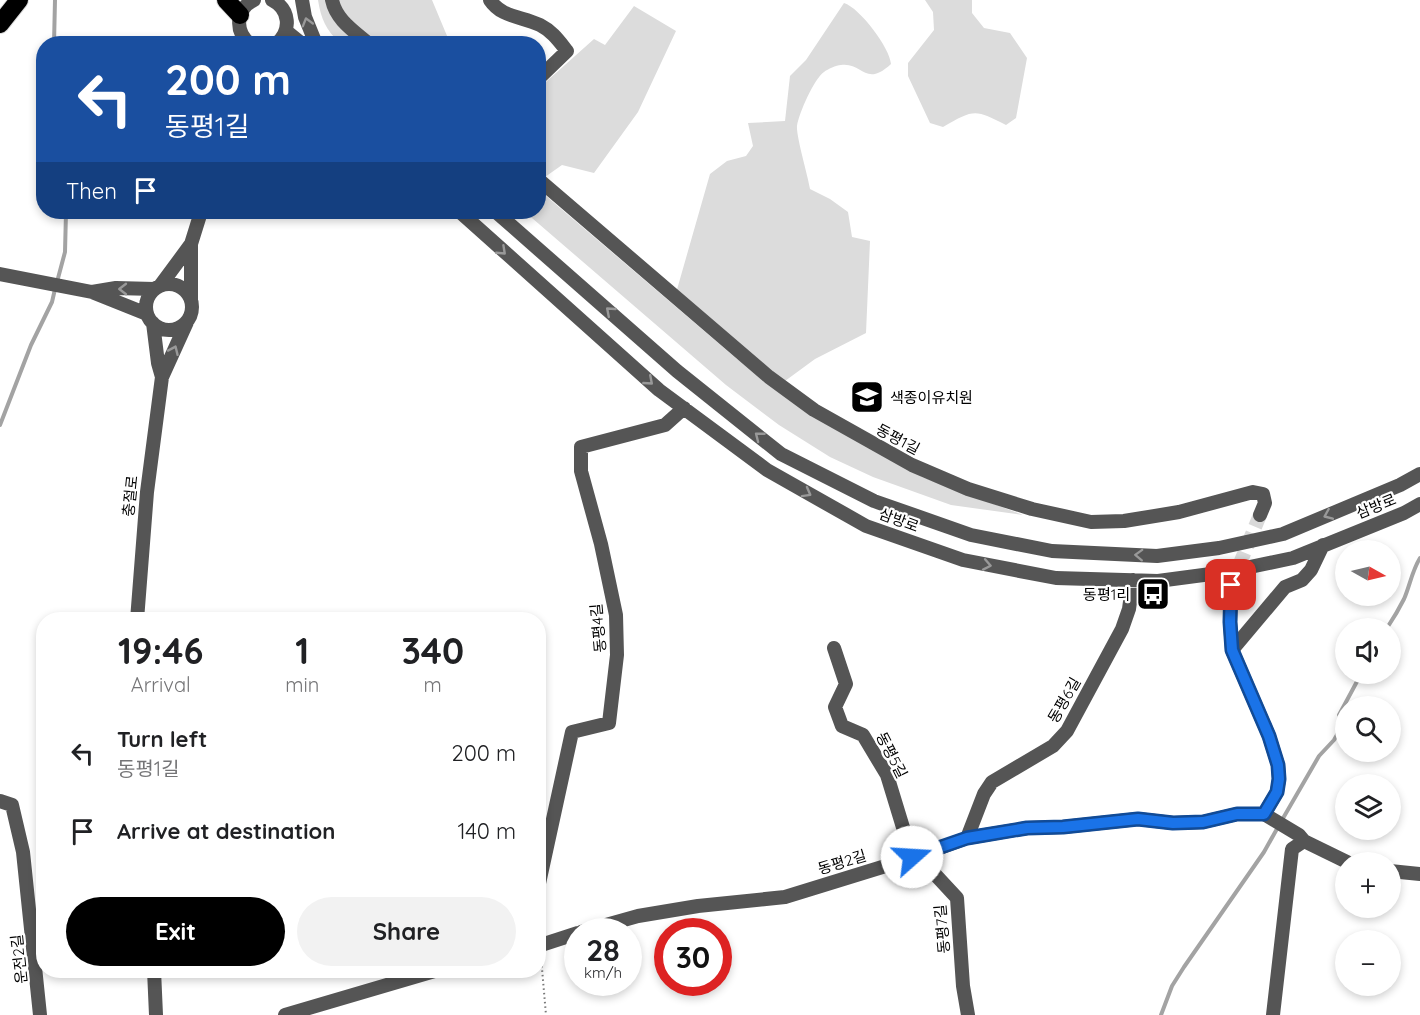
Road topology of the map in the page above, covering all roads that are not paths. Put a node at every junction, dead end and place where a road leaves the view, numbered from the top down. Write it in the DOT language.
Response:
graph roads {
  1 [pos="19,0"];
  2 [pos="226,0"];
  3 [pos="254,0"];
  4 [pos="272,0"];
  5 [pos="291,0"];
  6 [pos="302,0"];
  7 [pos="332,0"];
  8 [pos="490,0"];
  9 [pos="239,21"];
  10 [pos="0,24"];
  11 [pos="287,24"];
  12 [pos="238,36"];
  13 [pos="244,36"];
  14 [pos="280,36"];
  15 [pos="296,36"];
  16 [pos="313,36"];
  17 [pos="360,36"];
  18 [pos="546,71"];
  19 [pos="546,186"];
  20 [pos="199,219"];
  21 [pos="468,219"];
  22 [pos="504,219"];
  23 [pos="190,244"];
  24 [pos="0,274"];
  25 [pos="157,288"];
  26 [pos="92,292"];
  27 [pos="191,299"];
  28 [pos="150,319"];
  29 [pos="187,322"];
  30 [pos="162,377"];
  31 [pos="684,408"];
  32 [pos="1420,474"];
  33 [pos="1420,504"];
  34 [pos="1260,515"];
  35 [pos="1323,546"];
  36 [pos="1133,580"];
  37 [pos="1231,585"];
  38 [pos="138,612"];
  39 [pos="834,648"];
  40 [pos="1232,650"];
  41 [pos="0,801"];
  42 [pos="1269,817"];
  43 [pos="967,838"];
  44 [pos="1301,838"];
  45 [pos="546,851"];
  46 [pos="915,856"];
  47 [pos="1335,856"];
  48 [pos="1401,872"];
  49 [pos="1420,874"];
  50 [pos="631,918"];
  51 [pos="564,937"];
  52 [pos="546,944"];
  53 [pos="36,977"];
  54 [pos="36,978"];
  55 [pos="154,978"];
  56 [pos="411,978"];
  57 [pos="40,1015"];
  58 [pos="156,1015"];
  59 [pos="285,1015"];
  60 [pos="968,1015"];
  61 [pos="1273,1015"];
  1 -- 10 [label="highway"];
  2 -- 9 [label="highway"];
  3 -- 9 [label="street"];
  4 -- 11 [label="street"];
  5 -- 11 [label="street"];
  16 -- 6 [label="street, one-way"];
  7 -- 17 [label="street"];
  8 -- 18 [label="street"];
  9 -- 12 [label="street"];
  9 -- 13 [label="street"];
  11 -- 14 [label="street"];
  11 -- 15 [label="street"];
  19 -- 34 [label="street, 동평1길"];
  20 -- 23 [label="street"];
  21 -- 31 [label="street, 삼방로, one-way"];
  32 -- 22 [label="street, 삼방로, one-way"];
  23 -- 25 [label="street"];
  23 -- 27 [label="street"];
  24 -- 26 [label="street"];
  25 -- 26 [label="street, one-way"];
  25 -- 27 [label="street"];
  25 -- 28 [label="street"];
  26 -- 28 [label="street"];
  27 -- 29 [label="street"];
  28 -- 29 [label="street"];
  28 -- 30 [label="street, 충절로"];
  30 -- 29 [label="street, 충절로, one-way"];
  30 -- 38 [label="street, 충절로"];
  31 -- 36 [label="street, 삼방로, one-way"];
  31 -- 45 [label="street, 동평4길"];
  33 -- 35 [label="street, 삼방로"];
  35 -- 36 [label="street, 삼방로"];
  35 -- 40 [label="street"];
  36 -- 43 [label="street, 동평6길"];
  37 -- 40 [label="street"];
  39 -- 46 [label="street, 동평5길"];
  40 -- 42 [label="street"];
  41 -- 53 [label="street, 운전2길"];
  42 -- 43 [label="street, 동평2길"];
  42 -- 44 [label="street"];
  43 -- 46 [label="street, 동평2길"];
  44 -- 47 [label="street"];
  44 -- 61 [label="street"];
  46 -- 50 [label="street, 동평2길"];
  46 -- 60 [label="street, 동평7길"];
  48 -- 49 [label="street"];
  51 -- 52 [label="street, 동평2길"];
  54 -- 57 [label="street, 운전2길"];
  55 -- 58 [label="street"];
  56 -- 59 [label="street"];
}
